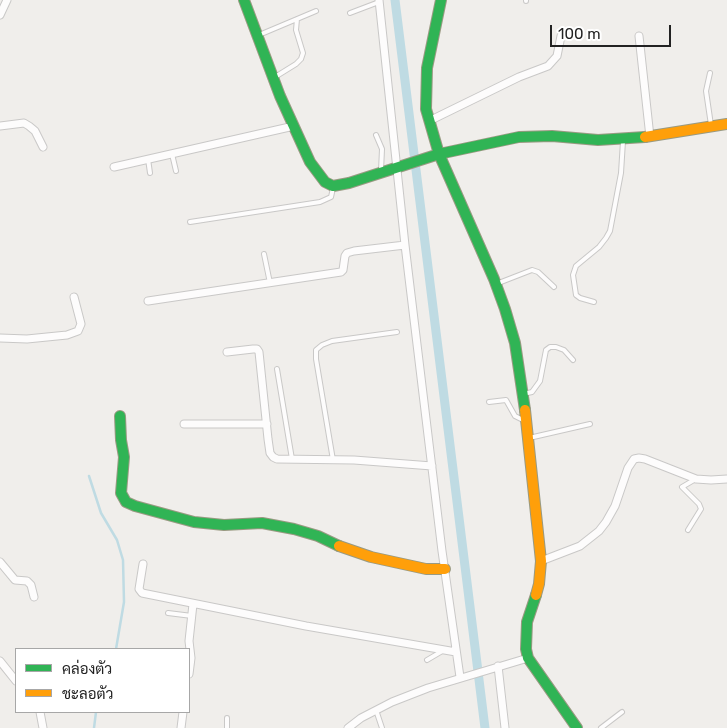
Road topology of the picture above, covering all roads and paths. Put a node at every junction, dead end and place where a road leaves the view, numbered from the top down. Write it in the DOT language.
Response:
graph roads {
  1 [pos="7,0"];
  2 [pos="244,0"];
  3 [pos="440,0"];
  4 [pos="379,1"];
  5 [pos="316,11"];
  6 [pos="350,13"];
  7 [pos="0,15"];
  8 [pos="297,19"];
  9 [pos="257,36"];
  10 [pos="561,36"];
  11 [pos="639,36"];
  12 [pos="710,73"];
  13 [pos="273,78"];
  14 [pos="429,121"];
  15 [pos="727,124"];
  16 [pos="0,126"];
  17 [pos="294,126"];
  18 [pos="711,127"];
  19 [pos="376,135"];
  20 [pos="650,137"];
  21 [pos="623,139"];
  22 [pos="43,147"];
  23 [pos="172,154"];
  24 [pos="440,154"];
  25 [pos="148,159"];
  26 [pos="114,167"];
  27 [pos="397,167"];
  28 [pos="176,171"];
  29 [pos="381,172"];
  30 [pos="150,173"];
  31 [pos="333,186"];
  32 [pos="190,222"];
  33 [pos="405,245"];
  34 [pos="264,254"];
  35 [pos="270,283"];
  36 [pos="496,284"];
  37 [pos="554,287"];
  38 [pos="74,297"];
  39 [pos="148,301"];
  40 [pos="594,302"];
  41 [pos="397,332"];
  42 [pos="0,338"];
  43 [pos="227,352"];
  44 [pos="573,360"];
  45 [pos="277,369"];
  46 [pos="523,394"];
  47 [pos="489,402"];
  48 [pos="120,416"];
  49 [pos="526,420"];
  50 [pos="184,424"];
  51 [pos="267,424"];
  52 [pos="590,424"];
  53 [pos="528,438"];
  54 [pos="292,459"];
  55 [pos="333,460"];
  56 [pos="432,466"];
  57 [pos="696,479"];
  58 [pos="727,479"];
  59 [pos="688,530"];
  60 [pos="542,561"];
  61 [pos="0,562"];
  62 [pos="143,564"];
  63 [pos="445,569"];
  64 [pos="34,597"];
  65 [pos="193,604"];
  66 [pos="168,613"];
  67 [pos="192,616"];
  68 [pos="190,648"];
  69 [pos="190,650"];
  70 [pos="445,650"];
  71 [pos="456,652"];
  72 [pos="528,658"];
  73 [pos="427,660"];
  74 [pos="0,661"];
  75 [pos="190,666"];
  76 [pos="495,667"];
  77 [pos="460,677"];
  78 [pos="15,680"];
  79 [pos="376,710"];
  80 [pos="622,712"];
  81 [pos="40,713"];
  82 [pos="183,713"];
  83 [pos="227,718"];
  84 [pos="44,728"];
  85 [pos="181,728"];
  86 [pos="226,728"];
  87 [pos="348,728"];
  88 [pos="382,728"];
  89 [pos="505,728"];
  90 [pos="577,728"];
  91 [pos="601,728"];
  1 -- 7 [label="street"];
  2 -- 9 [label="street"];
  3 -- 14 [label="street"];
  4 -- 6 [label="lane"];
  4 -- 27 [label="street"];
  5 -- 8 [label="lane"];
  8 -- 9 [label="lane"];
  8 -- 13 [label="lane"];
  9 -- 13 [label="street"];
  10 -- 14 [label="street"];
  11 -- 20 [label="street"];
  12 -- 18 [label="lane"];
  13 -- 17 [label="street"];
  14 -- 24 [label="street"];
  15 -- 18 [label="street"];
  16 -- 22 [label="street"];
  17 -- 23 [label="street"];
  17 -- 31 [label="street"];
  18 -- 20 [label="street"];
  19 -- 29 [label="lane"];
  20 -- 21 [label="street"];
  21 -- 24 [label="street"];
  21 -- 40 [label="lane"];
  23 -- 25 [label="street"];
  23 -- 28 [label="lane"];
  24 -- 27 [label="street"];
  24 -- 36 [label="street"];
  25 -- 26 [label="street"];
  25 -- 30 [label="lane"];
  27 -- 29 [label="street"];
  27 -- 33 [label="street"];
  29 -- 31 [label="street"];
  31 -- 32 [label="lane"];
  33 -- 35 [label="street"];
  33 -- 56 [label="street"];
  34 -- 35 [label="lane"];
  35 -- 39 [label="street"];
  36 -- 37 [label="lane"];
  36 -- 46 [label="street"];
  38 -- 42 [label="street"];
  41 -- 55 [label="lane"];
  43 -- 51 [label="street"];
  44 -- 46 [label="lane"];
  45 -- 54 [label="lane"];
  46 -- 49 [label="street"];
  47 -- 49 [label="lane"];
  48 -- 63 [label="street"];
  49 -- 53 [label="street"];
  50 -- 51 [label="street"];
  51 -- 54 [label="street"];
  52 -- 53 [label="lane"];
  53 -- 60 [label="street"];
  54 -- 55 [label="street"];
  55 -- 56 [label="street"];
  56 -- 63 [label="street"];
  57 -- 58 [label="street"];
  57 -- 59 [label="lane"];
  57 -- 60 [label="street"];
  60 -- 72 [label="street"];
  61 -- 64 [label="street"];
  62 -- 65 [label="street"];
  63 -- 71 [label="street"];
  65 -- 67 [label="street"];
  65 -- 70 [label="street"];
  66 -- 67 [label="lane"];
  67 -- 68 [label="street"];
  69 -- 75 [label="street"];
  70 -- 71 [label="street"];
  70 -- 73 [label="lane"];
  71 -- 77 [label="street"];
  72 -- 76 [label="street"];
  72 -- 90 [label="street"];
  74 -- 78 [label="street"];
  76 -- 77 [label="street"];
  76 -- 89 [label="street"];
  77 -- 79 [label="street"];
  79 -- 87 [label="street"];
  79 -- 88 [label="lane"];
  80 -- 91 [label="lane"];
  81 -- 84 [label="street"];
  82 -- 85 [label="street"];
  83 -- 86 [label="lane"];
}
